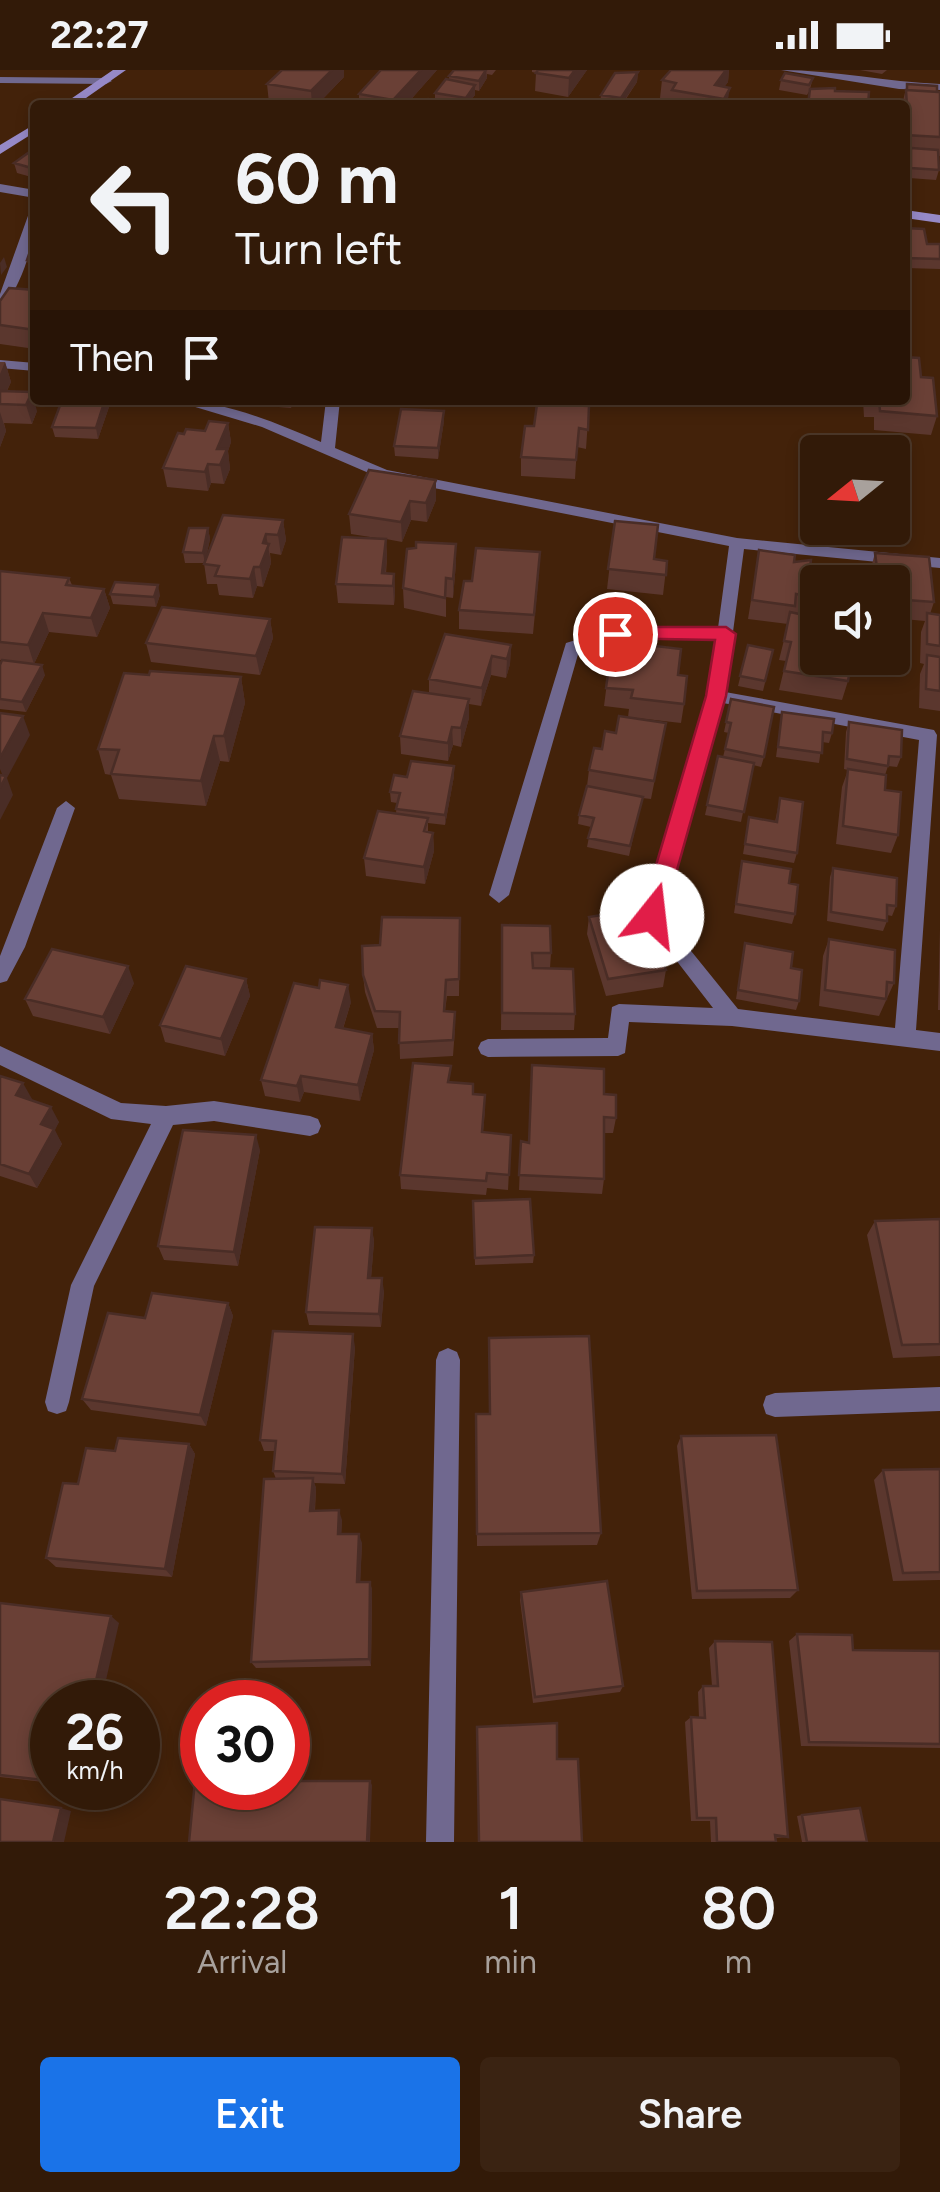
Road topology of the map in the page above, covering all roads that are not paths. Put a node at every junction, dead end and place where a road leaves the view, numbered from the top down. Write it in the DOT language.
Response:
graph roads {
  1 [pos="120,70"];
  2 [pos="787,70"];
  3 [pos="0,80"];
  4 [pos="106,80"];
  5 [pos="940,86"];
  6 [pos="76,100"];
  7 [pos="30,130"];
  8 [pos="0,150"];
  9 [pos="0,188"];
  10 [pos="30,193"];
  11 [pos="910,215"];
  12 [pos="940,218"];
  13 [pos="30,228"];
  14 [pos="0,303"];
  15 [pos="0,364"];
  16 [pos="30,367"];
  17 [pos="197,405"];
  18 [pos="332,405"];
  19 [pos="327,452"];
  20 [pos="738,542"];
  21 [pos="940,563"];
  22 [pos="726,634"];
  23 [pos="716,696"];
  24 [pos="66,808"];
  25 [pos="499,895"];
  26 [pos="0,975"];
  27 [pos="732,1017"];
  28 [pos="905,1037"];
  29 [pos="940,1042"];
  30 [pos="488,1048"];
  31 [pos="0,1055"];
  32 [pos="166,1116"];
  33 [pos="310,1126"];
  34 [pos="448,1360"];
  35 [pos="940,1399"];
  36 [pos="57,1402"];
  37 [pos="775,1405"];
  38 [pos="440,1842"];
  1 -- 4 [label="street"];
  2 -- 5 [label="street"];
  3 -- 4 [label="street"];
  4 -- 6 [label="street"];
  7 -- 8 [label="street"];
  9 -- 10 [label="street"];
  11 -- 12 [label="street"];
  13 -- 14 [label="street"];
  15 -- 16 [label="street"];
  17 -- 19 [label="street"];
  18 -- 19 [label="street"];
  19 -- 20 [label="street"];
  20 -- 21 [label="street"];
  20 -- 22 [label="street"];
  22 -- 23 [label="street"];
  22 -- 25 [label="street"];
  23 -- 27 [label="street"];
  23 -- 28 [label="street"];
  24 -- 26 [label="street"];
  27 -- 28 [label="street"];
  27 -- 30 [label="street"];
  28 -- 29 [label="street"];
  31 -- 32 [label="street"];
  32 -- 33 [label="street"];
  32 -- 36 [label="street"];
  34 -- 38 [label="street"];
  35 -- 37 [label="street"];
}
